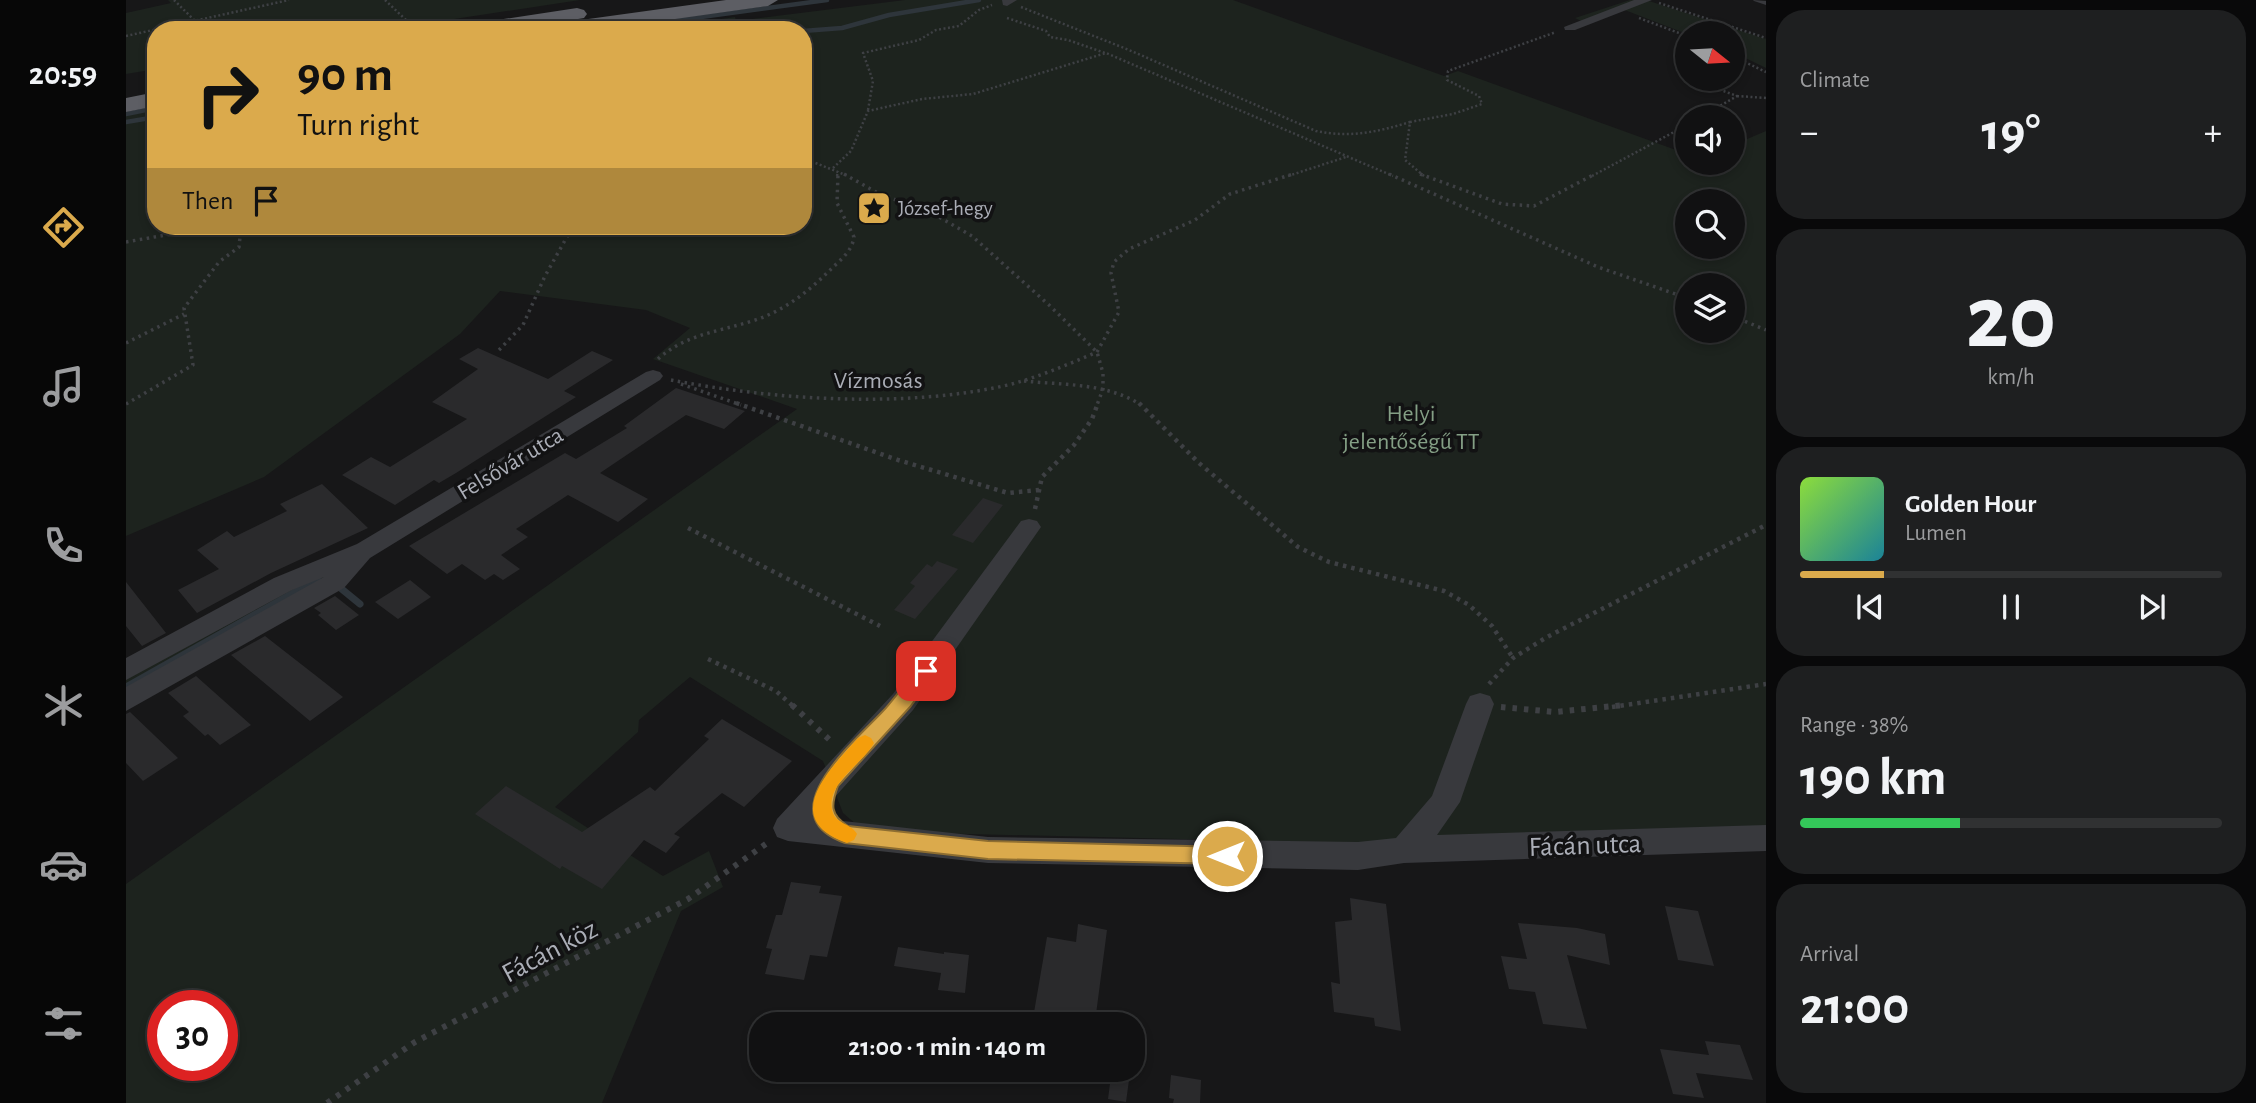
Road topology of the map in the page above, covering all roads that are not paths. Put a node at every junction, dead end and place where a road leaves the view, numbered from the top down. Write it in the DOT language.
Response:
graph roads {
  1 [pos="676,0"];
  2 [pos="768,0"];
  3 [pos="1756,0"];
  4 [pos="1651,1"];
  5 [pos="1766,3"];
  6 [pos="532,21"];
  7 [pos="617,21"];
  8 [pos="1570,27"];
  9 [pos="147,87"];
  10 [pos="126,91"];
  11 [pos="147,101"];
  12 [pos="126,106"];
  13 [pos="653,376"];
  14 [pos="1029,527"];
  15 [pos="366,550"];
  16 [pos="126,670"];
  17 [pos="126,700"];
  18 [pos="1480,704"];
  19 [pos="830,782"];
  20 [pos="845,834"];
  21 [pos="1766,838"];
  22 [pos="1404,850"];
  1 -- 6 [label="highway"];
  2 -- 7 [label="highway"];
  3 -- 5 [label="lane"];
  4 -- 8 [label="street"];
  9 -- 10 [label="highway"];
  11 -- 12 [label="highway"];
  13 -- 15 [label="street, Felsővár utca"];
  14 -- 19 [label="street"];
  15 -- 16 [label="street, Felsővár utca"];
  15 -- 17 [label="street, Felsővár utca"];
  18 -- 22 [label="street"];
  19 -- 20 [label="street"];
  19 -- 20 [label="street, Fácán utca"];
  20 -- 22 [label="street, Fácán utca"];
  21 -- 22 [label="street, Fácán utca"];
}
